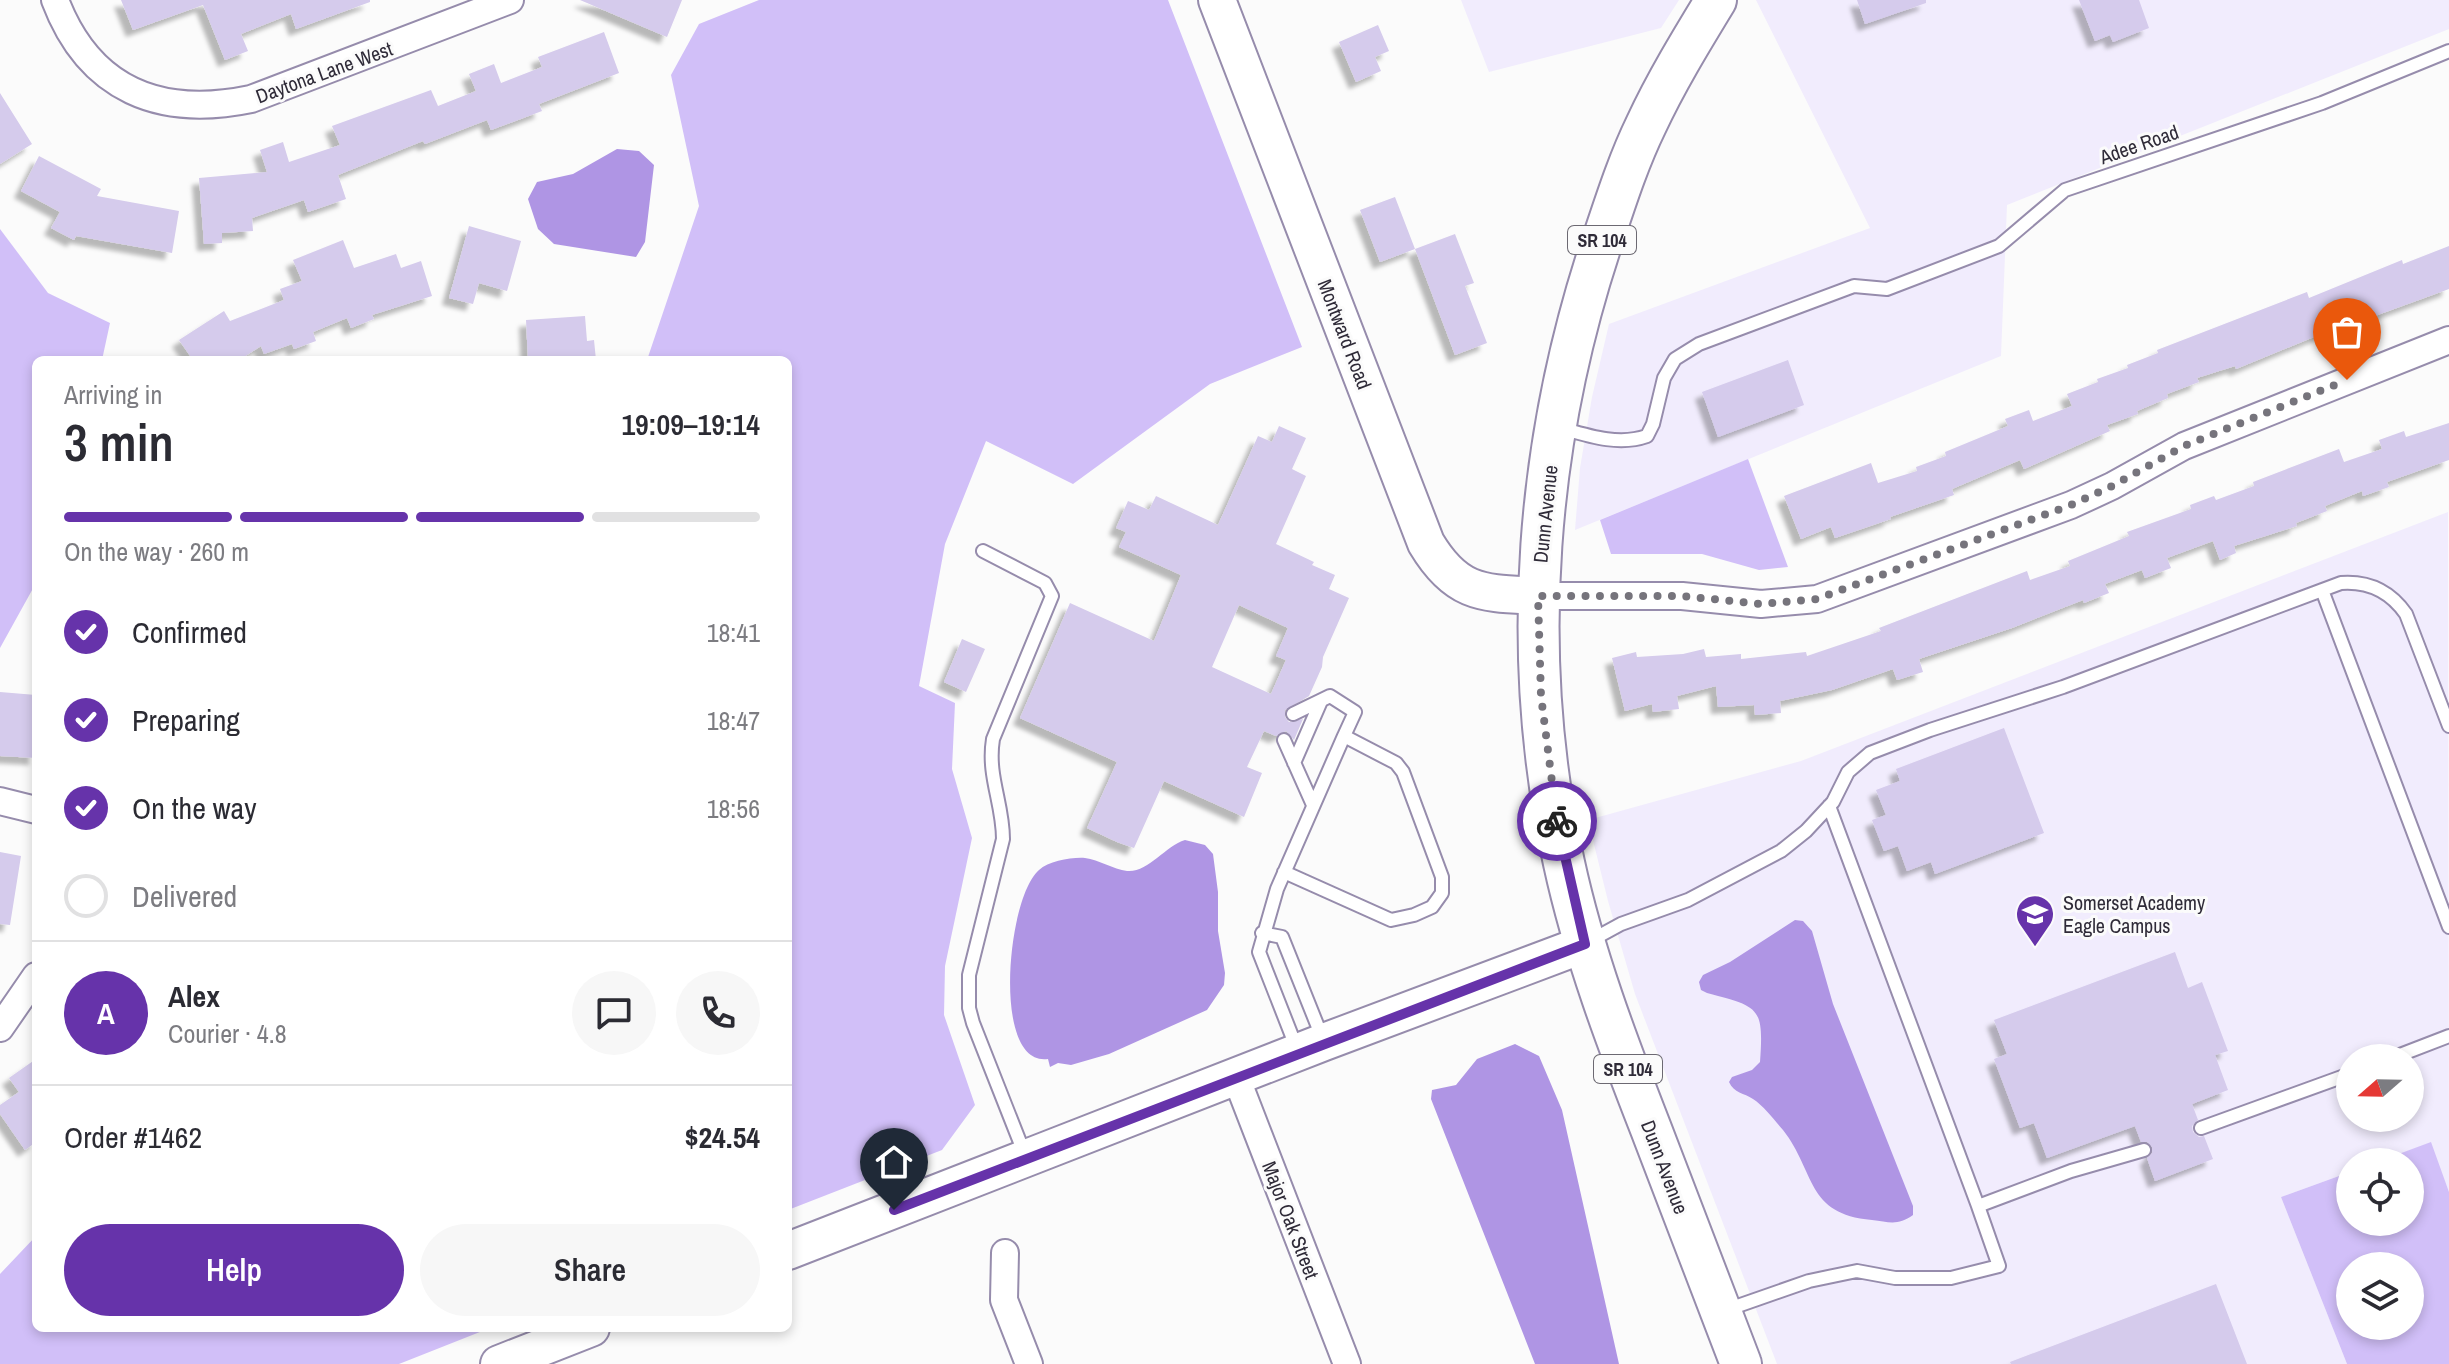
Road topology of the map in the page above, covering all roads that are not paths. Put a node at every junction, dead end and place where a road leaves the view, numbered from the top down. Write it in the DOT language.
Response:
graph roads {
  1 [pos="55,0"];
  2 [pos="510,0"];
  3 [pos="1217,0"];
  4 [pos="1716,0"];
  5 [pos="2449,51"];
  6 [pos="2449,340"];
  7 [pos="1555,427"];
  8 [pos="983,551"];
  9 [pos="2322,590"];
  10 [pos="1538,596"];
  11 [pos="1321,701"];
  12 [pos="1293,714"];
  13 [pos="2449,726"];
  14 [pos="1344,736"];
  15 [pos="1284,740"];
  16 [pos="1294,763"];
  17 [pos="0,801"];
  18 [pos="1313,805"];
  19 [pos="1829,806"];
  20 [pos="32,809"];
  21 [pos="1284,872"];
  22 [pos="2449,927"];
  23 [pos="1262,933"];
  24 [pos="1585,944"];
  25 [pos="32,982"];
  26 [pos="0,1028"];
  27 [pos="2449,1036"];
  28 [pos="2424,1046"];
  29 [pos="1311,1047"];
  30 [pos="1236,1077"];
  31 [pos="2336,1079"];
  32 [pos="2201,1128"];
  33 [pos="2144,1150"];
  34 [pos="1027,1158"];
  35 [pos="1978,1206"];
  36 [pos="792,1249"];
  37 [pos="1005,1253"];
  38 [pos="1721,1312"];
  39 [pos="581,1332"];
  40 [pos="499,1364"];
  41 [pos="1029,1364"];
  42 [pos="1347,1364"];
  43 [pos="1741,1364"];
  1 -- 2 [label="street, Daytona Lane West"];
  3 -- 10 [label="street, Montward Road"];
  4 -- 7 [label="main road, Dunn Avenue / SR 104"];
  5 -- 7 [label="lane, Adee Road"];
  6 -- 10 [label="street"];
  7 -- 10 [label="main road, Dunn Avenue / SR 104"];
  8 -- 34 [label="lane"];
  9 -- 13 [label="lane"];
  9 -- 19 [label="lane"];
  9 -- 22 [label="lane"];
  10 -- 24 [label="main road, Dunn Avenue / SR 104"];
  11 -- 12 [label="lane"];
  11 -- 14 [label="lane"];
  11 -- 16 [label="lane"];
  14 -- 18 [label="lane"];
  14 -- 21 [label="lane"];
  15 -- 16 [label="lane"];
  16 -- 18 [label="lane"];
  17 -- 20 [label="street"];
  18 -- 21 [label="lane"];
  19 -- 24 [label="lane"];
  19 -- 35 [label="lane"];
  21 -- 23 [label="lane"];
  23 -- 29 [label="lane"];
  23 -- 29 [label="lane"];
  24 -- 29 [label="street"];
  24 -- 38 [label="main road, Dunn Avenue / SR 104"];
  25 -- 26 [label="street"];
  27 -- 28 [label="lane"];
  29 -- 30 [label="street"];
  30 -- 34 [label="street"];
  30 -- 42 [label="street, Major Oak Street"];
  31 -- 32 [label="lane"];
  33 -- 35 [label="lane"];
  34 -- 36 [label="street"];
  35 -- 38 [label="lane"];
  37 -- 41 [label="street"];
  38 -- 43 [label="main road, Dunn Avenue / SR 104"];
  39 -- 40 [label="street"];
}
